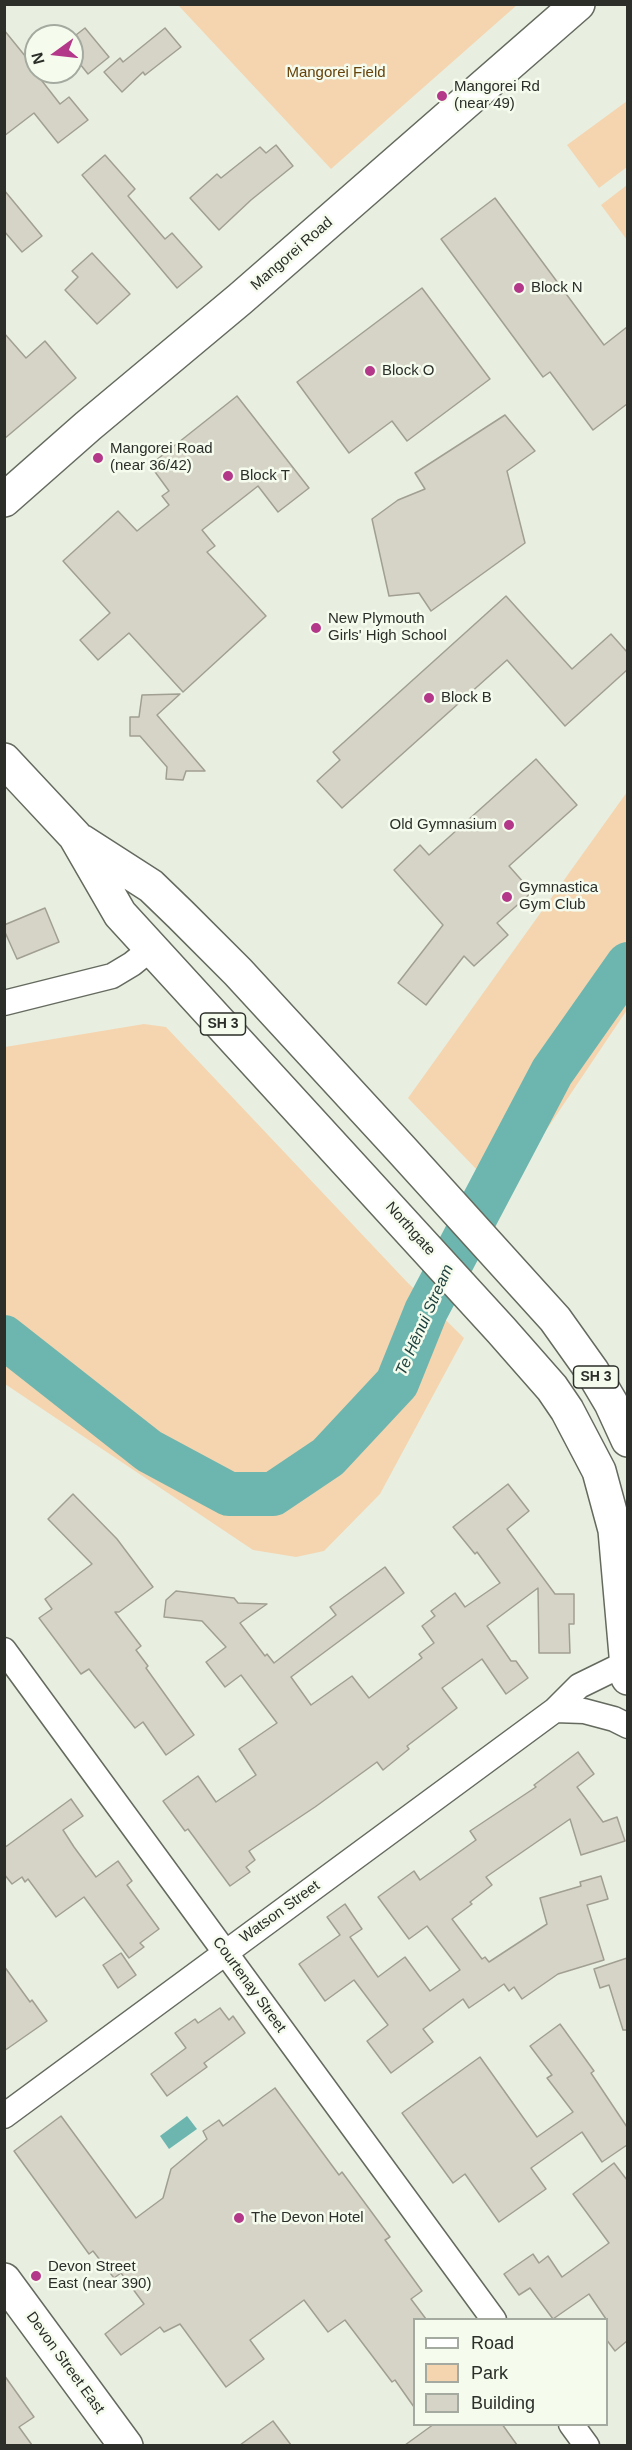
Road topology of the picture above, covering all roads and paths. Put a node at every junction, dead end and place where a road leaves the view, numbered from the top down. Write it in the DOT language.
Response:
graph roads {
  1 [pos="578,4"];
  2 [pos="4,500"];
  3 [pos="4,759"];
  4 [pos="75,837"];
  5 [pos="153,947"];
  6 [pos="4,1003"];
  7 [pos="627,1440"];
  8 [pos="4,1650"];
  9 [pos="627,1671"];
  10 [pos="555,1710"];
  11 [pos="627,1726"];
  12 [pos="225,1952"];
  13 [pos="4,2116"];
  14 [pos="4,2280"];
  15 [pos="493,2318"];
  16 [pos="573,2426"];
  17 [pos="126,2445"];
  18 [pos="587,2445"];
  1 -- 2 [label="main road, Mangorei Road"];
  3 -- 4 [label="main road, Northgate / SH 3"];
  4 -- 5 [label="main road, Northgate / SH 3"];
  4 -- 7 [label="main road, Northgate / SH 3"];
  5 -- 6 [label="street"];
  5 -- 9 [label="main road, Northgate / SH 3"];
  8 -- 12 [label="street, Courtenay Street"];
  9 -- 10 [label="street, Watson Street"];
  10 -- 11 [label="street"];
  10 -- 12 [label="street, Watson Street"];
  12 -- 13 [label="street, Watson Street"];
  12 -- 15 [label="street, Courtenay Street"];
  14 -- 17 [label="main road, Devon Street East"];
  16 -- 18 [label="street"];
}
